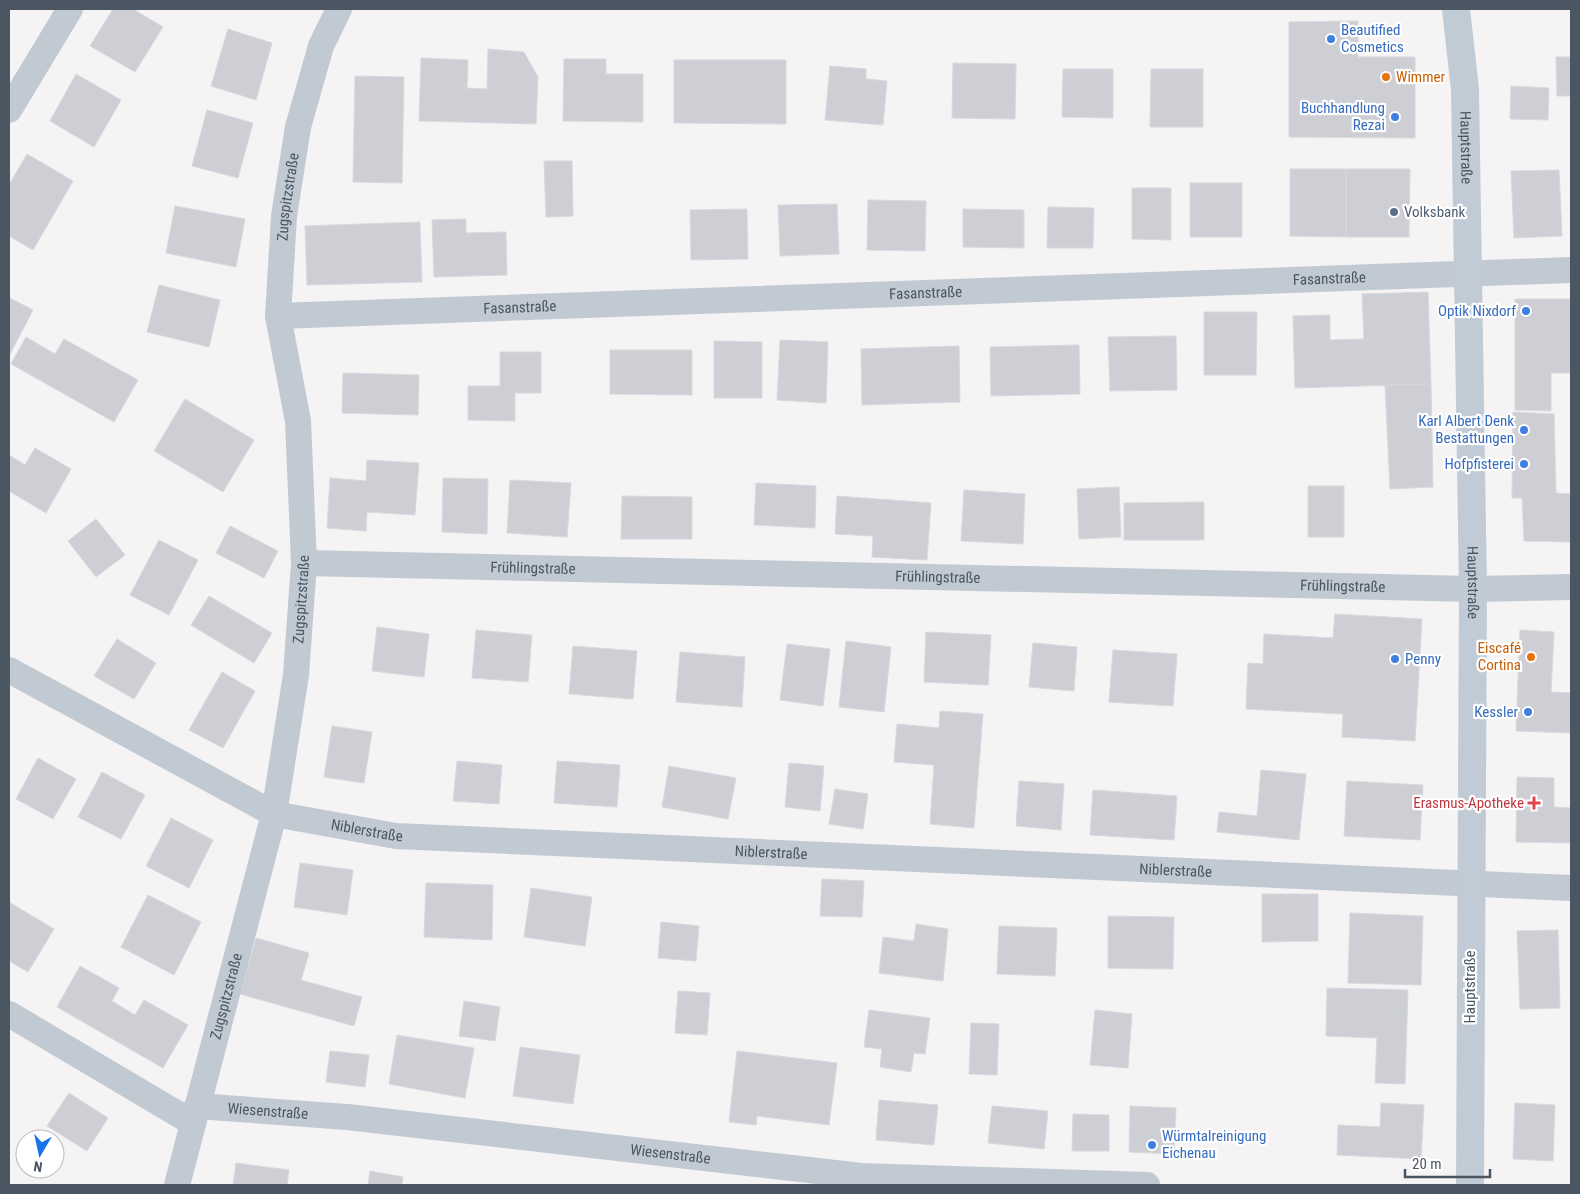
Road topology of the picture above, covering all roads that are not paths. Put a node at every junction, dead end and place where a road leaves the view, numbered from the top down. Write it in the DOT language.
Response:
graph roads {
  1 [pos="70,9"];
  2 [pos="339,9"];
  3 [pos="1456,9"];
  4 [pos="9,110"];
  5 [pos="1571,270"];
  6 [pos="1468,274"];
  7 [pos="278,316"];
  8 [pos="304,563"];
  9 [pos="1571,587"];
  10 [pos="1473,589"];
  11 [pos="9,670"];
  12 [pos="274,814"];
  13 [pos="1470,884"];
  14 [pos="1571,888"];
  15 [pos="9,1014"];
  16 [pos="195,1115"];
  17 [pos="177,1185"];
  18 [pos="1146,1185"];
  19 [pos="1470,1185"];
  1 -- 4 [label="street"];
  2 -- 7 [label="street, Zugspitzstraße"];
  3 -- 6 [label="main road, Hauptstraße"];
  5 -- 6 [label="street, Fasanstraße"];
  6 -- 7 [label="street, Fasanstraße"];
  6 -- 10 [label="main road, Hauptstraße"];
  7 -- 8 [label="street, Zugspitzstraße"];
  8 -- 10 [label="street, Frühlingstraße"];
  8 -- 12 [label="street, Zugspitzstraße"];
  9 -- 10 [label="street, Frühlingstraße"];
  10 -- 13 [label="main road, Hauptstraße"];
  11 -- 12 [label="street, Niblerstraße"];
  12 -- 13 [label="street, Niblerstraße"];
  12 -- 16 [label="street, Zugspitzstraße"];
  13 -- 14 [label="street, Niblerstraße"];
  13 -- 19 [label="main road, Hauptstraße"];
  15 -- 16 [label="street, Wiesenstraße"];
  16 -- 17 [label="street, Zugspitzstraße"];
  16 -- 18 [label="street, Wiesenstraße"];
}
